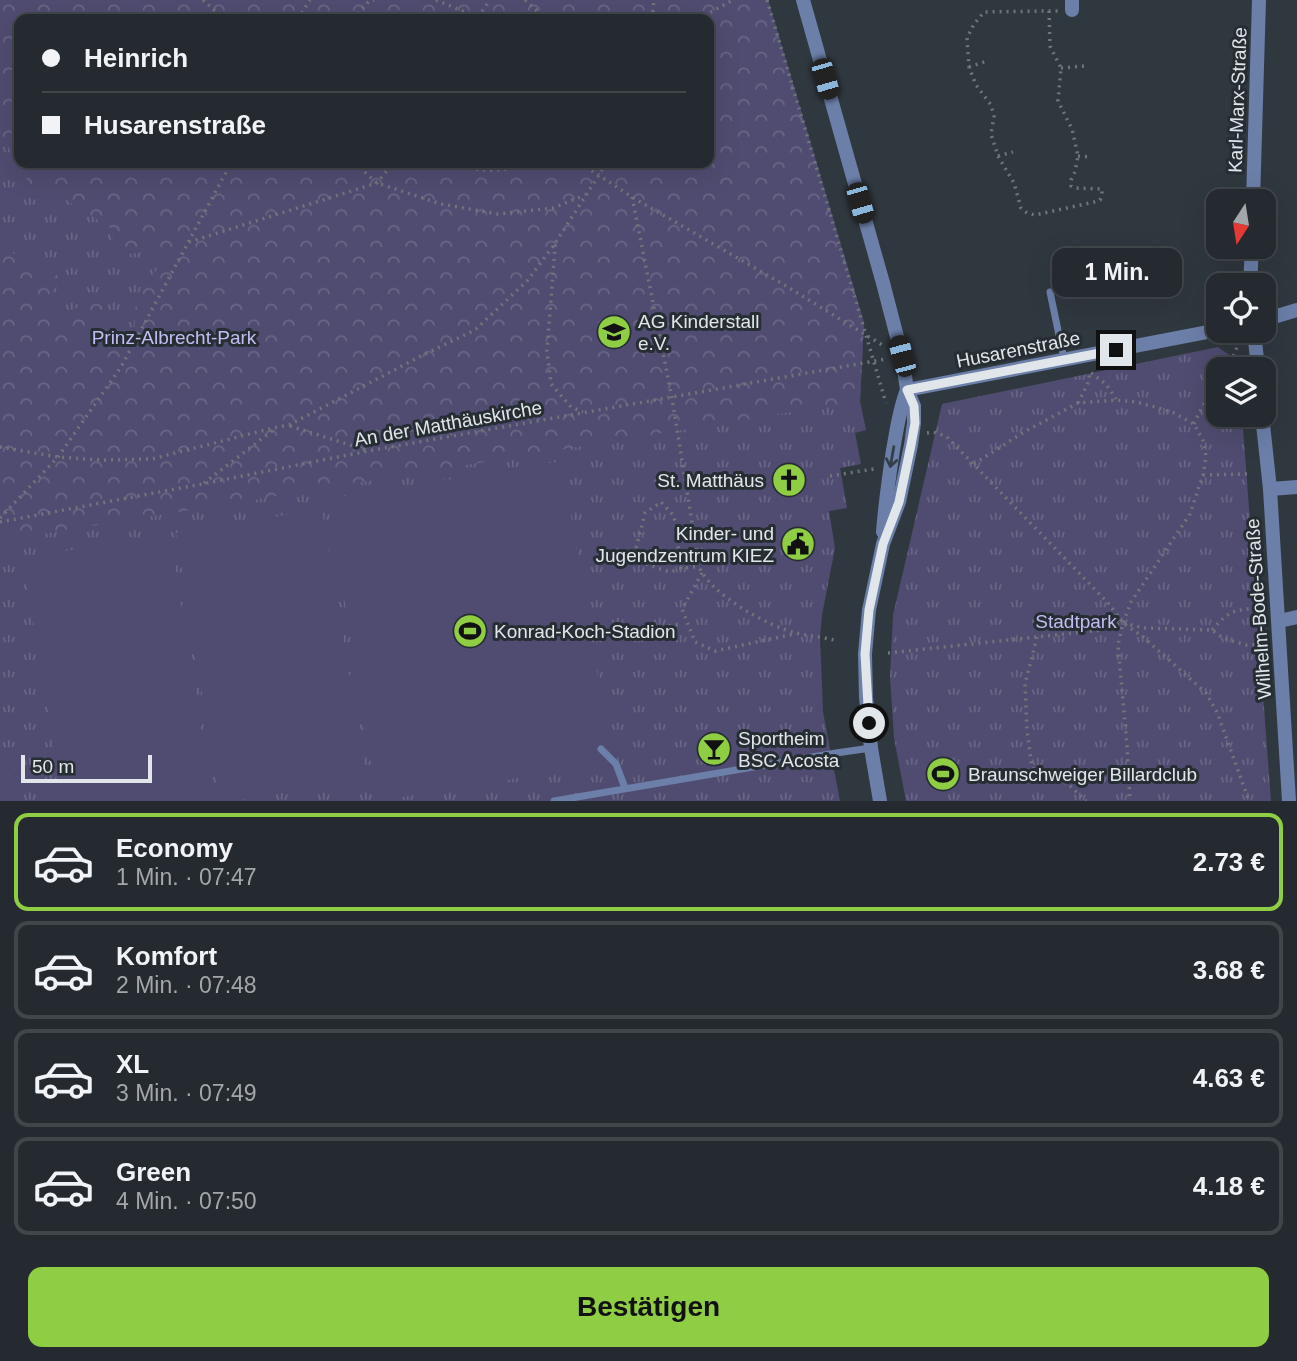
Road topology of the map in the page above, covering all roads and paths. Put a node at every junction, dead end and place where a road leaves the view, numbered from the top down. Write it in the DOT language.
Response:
graph roads {
  1 [pos="203,0"];
  2 [pos="374,0"];
  3 [pos="436,0"];
  4 [pos="525,0"];
  5 [pos="733,0"];
  6 [pos="766,0"];
  7 [pos="803,0"];
  8 [pos="1259,0"];
  9 [pos="1072,5"];
  10 [pos="1049,11"];
  11 [pos="218,14"];
  12 [pos="357,14"];
  13 [pos="470,14"];
  14 [pos="540,14"];
  15 [pos="707,14"];
  16 [pos="987,61"];
  17 [pos="1084,65"];
  18 [pos="969,67"];
  19 [pos="1061,68"];
  20 [pos="1013,152"];
  21 [pos="998,156"];
  22 [pos="1078,156"];
  23 [pos="1090,157"];
  24 [pos="228,168"];
  25 [pos="360,168"];
  26 [pos="389,168"];
  27 [pos="468,168"];
  28 [pos="506,168"];
  29 [pos="588,168"];
  30 [pos="602,168"];
  31 [pos="599,175"];
  32 [pos="377,183"];
  33 [pos="1253,189"];
  34 [pos="586,195"];
  35 [pos="632,197"];
  36 [pos="187,243"];
  37 [pos="554,245"];
  38 [pos="1050,292"];
  39 [pos="1297,310"];
  40 [pos="1276,316"];
  41 [pos="1206,332"];
  42 [pos="866,336"];
  43 [pos="1238,345"];
  44 [pos="902,356"];
  45 [pos="1233,357"];
  46 [pos="1065,360"];
  47 [pos="874,361"];
  48 [pos="907,390"];
  49 [pos="672,398"];
  50 [pos="1116,400"];
  51 [pos="1206,402"];
  52 [pos="886,403"];
  53 [pos="1078,403"];
  54 [pos="585,413"];
  55 [pos="1194,424"];
  56 [pos="289,425"];
  57 [pos="1263,427"];
  58 [pos="273,428"];
  59 [pos="927,433"];
  60 [pos="0,447"];
  61 [pos="368,451"];
  62 [pos="58,457"];
  63 [pos="974,464"];
  64 [pos="877,469"];
  65 [pos="1249,474"];
  66 [pos="1203,475"];
  67 [pos="830,476"];
  68 [pos="202,484"];
  69 [pos="1297,487"];
  70 [pos="1270,489"];
  71 [pos="0,520"];
  72 [pos="699,566"];
  73 [pos="681,569"];
  74 [pos="702,573"];
  75 [pos="1261,608"];
  76 [pos="1297,617"];
  77 [pos="1279,621"];
  78 [pos="1123,623"];
  79 [pos="681,624"];
  80 [pos="655,628"];
  81 [pos="1212,630"];
  82 [pos="796,633"];
  83 [pos="1037,637"];
  84 [pos="834,640"];
  85 [pos="1264,644"];
  86 [pos="888,653"];
  87 [pos="871,748"];
  88 [pos="601,749"];
  89 [pos="625,788"];
  90 [pos="554,801"];
  91 [pos="880,801"];
  92 [pos="1086,801"];
  93 [pos="1129,801"];
  94 [pos="1249,801"];
  95 [pos="1289,801"];
  1 -- 11 [label="path"];
  2 -- 12 [label="path"];
  3 -- 13 [label="path"];
  4 -- 14 [label="path"];
  5 -- 15 [label="path"];
  6 -- 42 [label="path"];
  7 -- 44 [label="street"];
  8 -- 33 [label="street, Karl-Marx-Straße"];
  9 -- 10 [label="path"];
  10 -- 18 [label="path"];
  10 -- 19 [label="path"];
  16 -- 18 [label="path"];
  17 -- 19 [label="path"];
  18 -- 21 [label="path"];
  19 -- 22 [label="path"];
  20 -- 21 [label="path"];
  21 -- 22 [label="path"];
  22 -- 23 [label="path"];
  24 -- 36 [label="path"];
  25 -- 32 [label="path"];
  26 -- 32 [label="path"];
  27 -- 28 [label="path"];
  29 -- 31 [label="path"];
  30 -- 31 [label="path"];
  31 -- 34 [label="path"];
  31 -- 35 [label="path"];
  32 -- 34 [label="path"];
  32 -- 36 [label="path"];
  34 -- 37 [label="path"];
  35 -- 42 [label="path"];
  35 -- 49 [label="path"];
  36 -- 62 [label="path"];
  37 -- 54 [label="path"];
  37 -- 56 [label="path"];
  38 -- 46 [label="lane"];
  39 -- 40 [label="street"];
  41 -- 46 [label="street, Husarenstraße"];
  42 -- 44 [label="path"];
  42 -- 47 [label="path"];
  43 -- 45 [label="path"];
  44 -- 47 [label="path, An der Matthäuskirche"];
  44 -- 48 [label="street"];
  46 -- 48 [label="street, Husarenstraße"];
  47 -- 49 [label="path, An der Matthäuskirche"];
  47 -- 52 [label="path"];
  48 -- 87 [label="street"];
  49 -- 54 [label="path, An der Matthäuskirche"];
  49 -- 72 [label="path"];
  50 -- 53 [label="path"];
  50 -- 53 [label="path"];
  50 -- 55 [label="path"];
  51 -- 55 [label="path"];
  53 -- 63 [label="path"];
  54 -- 61 [label="path, An der Matthäuskirche"];
  55 -- 66 [label="path"];
  56 -- 58 [label="path"];
  56 -- 61 [label="path"];
  57 -- 70 [label="street, Wilhelm-Bode-Straße"];
  58 -- 62 [label="path"];
  58 -- 68 [label="path"];
  59 -- 63 [label="path"];
  60 -- 62 [label="path"];
  61 -- 68 [label="path, An der Matthäuskirche"];
  62 -- 71 [label="path"];
  63 -- 78 [label="path"];
  64 -- 67 [label="path"];
  65 -- 66 [label="path"];
  66 -- 78 [label="path"];
  68 -- 71 [label="path, An der Matthäuskirche"];
  69 -- 70 [label="street"];
  70 -- 77 [label="street, Wilhelm-Bode-Straße"];
  72 -- 73 [label="path"];
  72 -- 74 [label="path"];
  73 -- 73 [label="path"];
  74 -- 82 [label="path"];
  74 -- 82 [label="path"];
  75 -- 81 [label="path"];
  76 -- 77 [label="street"];
  77 -- 95 [label="street, Wilhelm-Bode-Straße"];
  78 -- 81 [label="path"];
  78 -- 83 [label="path"];
  78 -- 93 [label="path"];
  78 -- 94 [label="path"];
  79 -- 80 [label="path"];
  81 -- 85 [label="path"];
  82 -- 84 [label="path"];
  83 -- 86 [label="path"];
  83 -- 92 [label="path"];
  87 -- 89 [label="lane"];
  87 -- 91 [label="street"];
  88 -- 89 [label="lane"];
  89 -- 90 [label="lane"];
}
